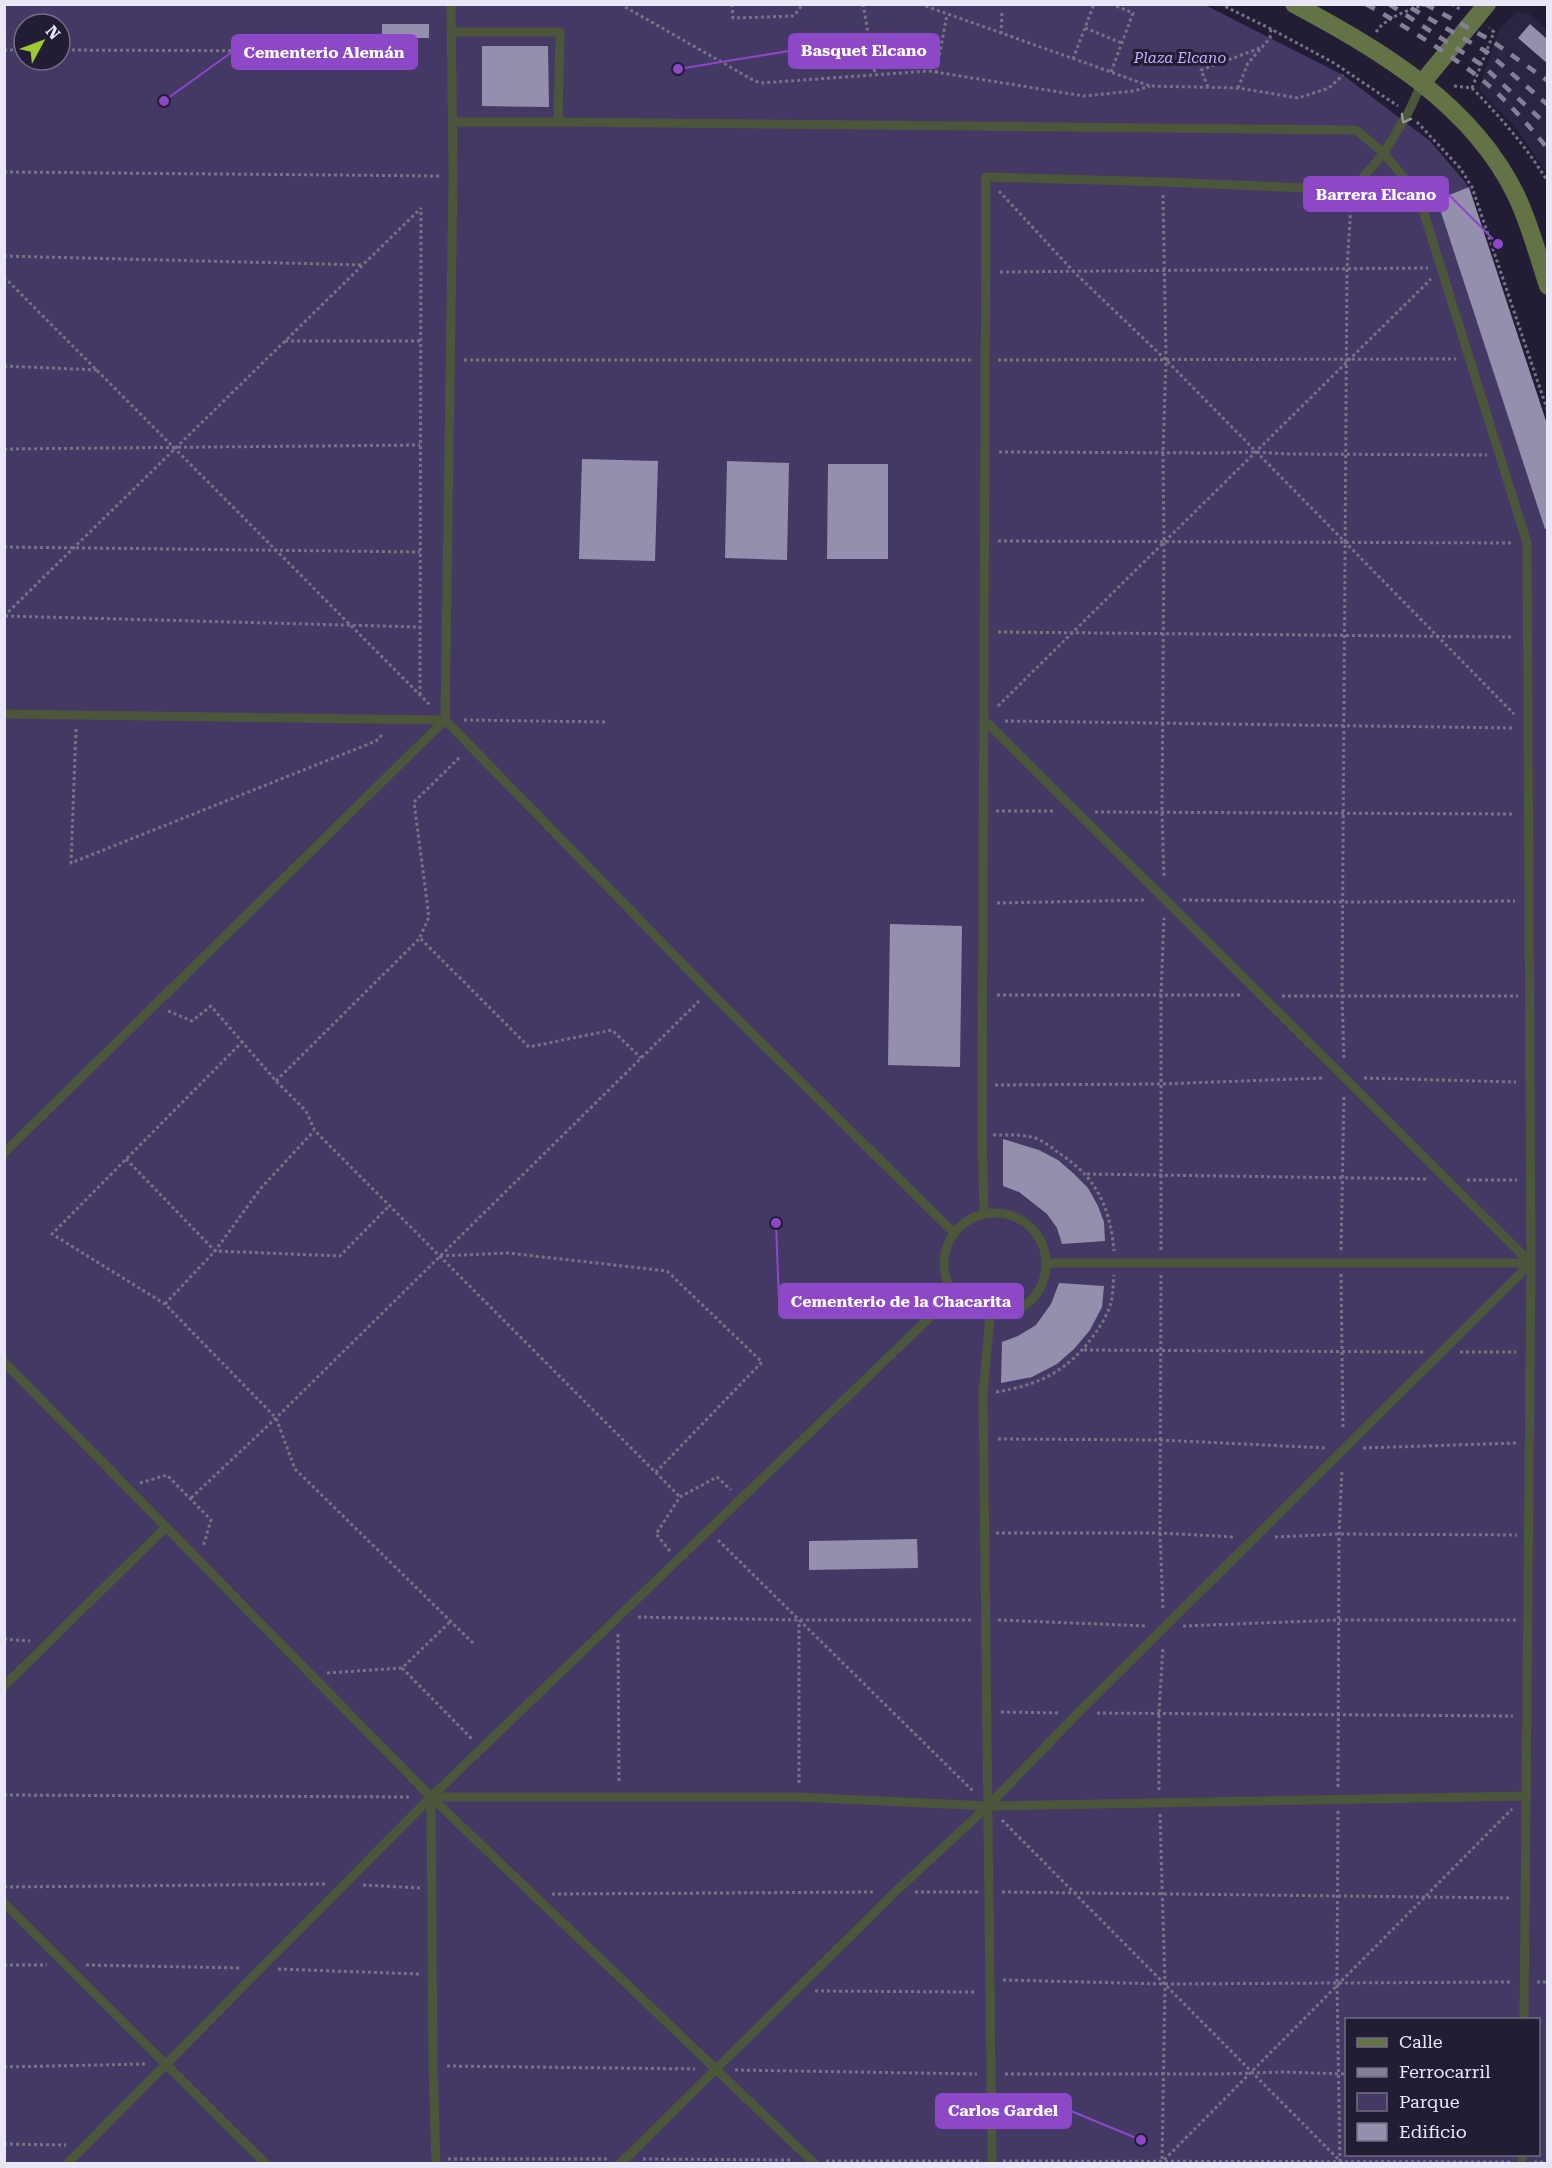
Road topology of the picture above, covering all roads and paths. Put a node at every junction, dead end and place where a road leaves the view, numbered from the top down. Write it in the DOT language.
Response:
graph roads {
  1 [pos="451,4"];
  2 [pos="621,4"];
  3 [pos="732,4"];
  4 [pos="803,4"];
  5 [pos="863,4"];
  6 [pos="920,4"];
  7 [pos="1094,4"];
  8 [pos="1111,4"];
  9 [pos="1293,4"];
  10 [pos="1426,4"];
  11 [pos="1487,4"];
  12 [pos="1002,12"];
  13 [pos="947,14"];
  14 [pos="1085,28"];
  15 [pos="1271,29"];
  16 [pos="451,32"];
  17 [pos="1000,34"];
  18 [pos="1122,43"];
  19 [pos="1263,46"];
  20 [pos="1365,46"];
  21 [pos="72,50"];
  22 [pos="292,51"];
  23 [pos="1073,59"];
  24 [pos="1111,72"];
  25 [pos="936,73"];
  26 [pos="875,75"];
  27 [pos="1343,75"];
  28 [pos="1422,83"];
  29 [pos="1150,86"];
  30 [pos="1452,86"];
  31 [pos="1208,87"];
  32 [pos="1238,88"];
  33 [pos="452,122"];
  34 [pos="558,122"];
  35 [pos="1384,153"];
  36 [pos="4,172"];
  37 [pos="453,176"];
  38 [pos="986,177"];
  39 [pos="1163,182"];
  40 [pos="1548,182"];
  41 [pos="1352,190"];
  42 [pos="4,256"];
  43 [pos="363,264"];
  44 [pos="1442,268"];
  45 [pos="1347,269"];
  46 [pos="1163,271"];
  47 [pos="1074,272"];
  48 [pos="984,273"];
  49 [pos="4,277"];
  50 [pos="1548,286"];
  51 [pos="285,341"];
  52 [pos="421,341"];
  53 [pos="1470,359"];
  54 [pos="450,360"];
  55 [pos="985,360"];
  56 [pos="1166,360"];
  57 [pos="1346,361"];
  58 [pos="4,366"];
  59 [pos="98,370"];
  60 [pos="420,445"];
  61 [pos="175,448"];
  62 [pos="4,449"];
  63 [pos="985,452"];
  64 [pos="1256,452"];
  65 [pos="1163,453"];
  66 [pos="1346,454"];
  67 [pos="1500,455"];
  68 [pos="984,541"];
  69 [pos="1164,542"];
  70 [pos="1345,543"];
  71 [pos="1527,543"];
  72 [pos="4,547"];
  73 [pos="74,548"];
  74 [pos="275,550"];
  75 [pos="420,552"];
  76 [pos="4,616"];
  77 [pos="351,626"];
  78 [pos="420,627"];
  79 [pos="984,632"];
  80 [pos="1162,633"];
  81 [pos="1071,634"];
  82 [pos="1345,635"];
  83 [pos="1437,635"];
  84 [pos="1527,637"];
  85 [pos="420,695"];
  86 [pos="4,714"];
  87 [pos="76,715"];
  88 [pos="395,719"];
  89 [pos="445,720"];
  90 [pos="984,720"];
  91 [pos="608,722"];
  92 [pos="1162,723"];
  93 [pos="1344,725"];
  94 [pos="1528,728"];
  95 [pos="471,747"];
  96 [pos="1076,811"];
  97 [pos="984,812"];
  98 [pos="1162,812"];
  99 [pos="1344,813"];
  100 [pos="1529,814"];
  101 [pos="1164,899"];
  102 [pos="1529,901"];
  103 [pos="1343,902"];
  104 [pos="983,904"];
  105 [pos="420,938"];
  106 [pos="709,991"];
  107 [pos="155,1005"];
  108 [pos="243,1041"];
  109 [pos="641,1058"];
  110 [pos="1344,1077"];
  111 [pos="276,1081"];
  112 [pos="1530,1083"];
  113 [pos="1161,1084"];
  114 [pos="983,1085"];
  115 [pos="315,1131"];
  116 [pos="4,1153"];
  117 [pos="126,1159"];
  118 [pos="1086,1174"];
  119 [pos="1161,1175"];
  120 [pos="1341,1178"];
  121 [pos="1447,1179"];
  122 [pos="1531,1180"];
  123 [pos="389,1206"];
  124 [pos="984,1212"];
  125 [pos="953,1232"];
  126 [pos="215,1251"];
  127 [pos="440,1256"];
  128 [pos="1047,1263"];
  129 [pos="1161,1263"];
  130 [pos="1531,1263"];
  131 [pos="1341,1264"];
  132 [pos="953,1295"];
  133 [pos="165,1304"];
  134 [pos="990,1316"];
  135 [pos="1084,1350"];
  136 [pos="1160,1350"];
  137 [pos="1340,1351"];
  138 [pos="1442,1352"];
  139 [pos="1530,1352"];
  140 [pos="4,1362"];
  141 [pos="276,1418"];
  142 [pos="984,1439"];
  143 [pos="1160,1440"];
  144 [pos="1529,1442"];
  145 [pos="1343,1449"];
  146 [pos="656,1472"];
  147 [pos="127,1487"];
  148 [pos="680,1497"];
  149 [pos="191,1498"];
  150 [pos="740,1499"];
  151 [pos="166,1527"];
  152 [pos="708,1530"];
  153 [pos="678,1559"];
  154 [pos="199,1561"];
  155 [pos="618,1616"];
  156 [pos="799,1620"];
  157 [pos="986,1620"];
  158 [pos="1339,1620"];
  159 [pos="1528,1620"];
  160 [pos="451,1621"];
  161 [pos="1164,1627"];
  162 [pos="4,1639"];
  163 [pos="49,1642"];
  164 [pos="475,1645"];
  165 [pos="402,1668"];
  166 [pos="311,1675"];
  167 [pos="4,1686"];
  168 [pos="987,1712"];
  169 [pos="1160,1713"];
  170 [pos="1077,1714"];
  171 [pos="1338,1714"];
  172 [pos="1527,1716"];
  173 [pos="482,1749"];
  174 [pos="4,1795"];
  175 [pos="1526,1796"];
  176 [pos="431,1797"];
  177 [pos="619,1797"];
  178 [pos="798,1797"];
  179 [pos="1338,1799"];
  180 [pos="1159,1802"];
  181 [pos="988,1806"];
  182 [pos="345,1884"];
  183 [pos="4,1887"];
  184 [pos="432,1889"];
  185 [pos="895,1892"];
  186 [pos="989,1892"];
  187 [pos="1072,1893"];
  188 [pos="532,1894"];
  189 [pos="1162,1894"];
  190 [pos="1337,1896"];
  191 [pos="1424,1897"];
  192 [pos="1525,1898"];
  193 [pos="4,1903"];
  194 [pos="4,1965"];
  195 [pos="67,1965"];
  196 [pos="261,1969"];
  197 [pos="432,1974"];
  198 [pos="990,1980"];
  199 [pos="1524,1982"];
  200 [pos="1165,1984"];
  201 [pos="1337,1984"];
  202 [pos="795,1991"];
  203 [pos="990,1992"];
  204 [pos="1524,2018"];
  205 [pos="166,2064"];
  206 [pos="4,2067"];
  207 [pos="717,2069"];
  208 [pos="1252,2072"];
  209 [pos="990,2074"];
  210 [pos="1163,2074"];
  211 [pos="1338,2074"];
  212 [pos="1345,2074"];
  213 [pos="4,2144"];
  214 [pos="85,2146"];
  215 [pos="1522,2160"];
  216 [pos="436,2161"];
  217 [pos="622,2161"];
  218 [pos="790,2162"];
  219 [pos="814,2162"];
  220 [pos="992,2162"];
  221 [pos="1341,2162"];
  222 [pos="67,2163"];
  223 [pos="266,2163"];
  224 [pos="1161,2163"];
  1 -- 16 [label="lane"];
  2 -- 26 [label="path"];
  3 -- 4 [label="path"];
  5 -- 26 [label="path"];
  6 -- 13 [label="path"];
  7 -- 14 [label="path"];
  8 -- 18 [label="path"];
  9 -- 20 [label="main road"];
  10 -- 20 [label="path"];
  11 -- 28 [label="main road"];
  12 -- 17 [label="path"];
  13 -- 17 [label="path"];
  13 -- 25 [label="path"];
  14 -- 18 [label="path"];
  14 -- 23 [label="path"];
  15 -- 19 [label="path"];
  16 -- 33 [label="lane"];
  16 -- 34 [label="lane"];
  17 -- 23 [label="path"];
  18 -- 24 [label="path"];
  19 -- 31 [label="path"];
  19 -- 32 [label="path"];
  20 -- 28 [label="main road"];
  21 -- 22 [label="path"];
  23 -- 24 [label="path"];
  24 -- 29 [label="path"];
  25 -- 26 [label="path"];
  25 -- 29 [label="path"];
  27 -- 32 [label="path"];
  28 -- 35 [label="lane, one-way"];
  28 -- 50 [label="main road"];
  29 -- 31 [label="path"];
  30 -- 40 [label="path"];
  31 -- 32 [label="path"];
  33 -- 34 [label="lane"];
  33 -- 37 [label="lane"];
  34 -- 35 [label="lane"];
  35 -- 41 [label="lane"];
  35 -- 44 [label="lane"];
  36 -- 37 [label="path"];
  37 -- 54 [label="lane"];
  38 -- 39 [label="lane"];
  38 -- 47 [label="path"];
  38 -- 48 [label="lane"];
  39 -- 41 [label="lane"];
  39 -- 46 [label="path"];
  41 -- 45 [label="path"];
  42 -- 43 [label="path"];
  43 -- 51 [label="path"];
  43 -- 52 [label="path"];
  44 -- 45 [label="path"];
  44 -- 53 [label="lane"];
  44 -- 57 [label="path"];
  45 -- 46 [label="path"];
  45 -- 57 [label="path"];
  46 -- 47 [label="path"];
  46 -- 56 [label="path"];
  47 -- 48 [label="path"];
  47 -- 56 [label="path"];
  48 -- 55 [label="lane"];
  49 -- 59 [label="path"];
  51 -- 52 [label="path"];
  51 -- 61 [label="path"];
  52 -- 60 [label="path"];
  53 -- 57 [label="path"];
  53 -- 67 [label="lane"];
  54 -- 55 [label="path"];
  54 -- 89 [label="lane"];
  55 -- 56 [label="path"];
  55 -- 63 [label="lane"];
  56 -- 57 [label="path"];
  56 -- 64 [label="path"];
  56 -- 65 [label="path"];
  57 -- 64 [label="path"];
  57 -- 66 [label="path"];
  58 -- 59 [label="path"];
  59 -- 61 [label="path"];
  60 -- 61 [label="path"];
  60 -- 75 [label="path"];
  61 -- 62 [label="path"];
  61 -- 73 [label="path"];
  61 -- 74 [label="path"];
  63 -- 65 [label="path"];
  63 -- 68 [label="lane"];
  64 -- 65 [label="path"];
  64 -- 66 [label="path"];
  64 -- 69 [label="path"];
  64 -- 70 [label="path"];
  65 -- 69 [label="path"];
  66 -- 67 [label="path"];
  66 -- 70 [label="path"];
  67 -- 71 [label="lane"];
  68 -- 69 [label="path"];
  68 -- 79 [label="lane"];
  69 -- 70 [label="path"];
  69 -- 80 [label="path"];
  69 -- 81 [label="path"];
  70 -- 71 [label="path"];
  70 -- 82 [label="path"];
  70 -- 83 [label="path"];
  71 -- 84 [label="lane"];
  72 -- 73 [label="path"];
  73 -- 74 [label="path"];
  73 -- 76 [label="path"];
  74 -- 75 [label="path"];
  74 -- 77 [label="path"];
  75 -- 78 [label="path"];
  76 -- 77 [label="path"];
  77 -- 78 [label="path"];
  77 -- 85 [label="path"];
  78 -- 85 [label="path"];
  79 -- 81 [label="path"];
  79 -- 90 [label="lane"];
  80 -- 81 [label="path"];
  80 -- 82 [label="path"];
  80 -- 92 [label="path"];
  81 -- 90 [label="path"];
  82 -- 83 [label="path"];
  82 -- 93 [label="path"];
  83 -- 84 [label="path"];
  83 -- 94 [label="path"];
  84 -- 94 [label="lane"];
  85 -- 89 [label="path"];
  86 -- 87 [label="lane"];
  87 -- 88 [label="lane"];
  87 -- 88 [label="path"];
  88 -- 89 [label="lane"];
  89 -- 91 [label="path"];
  89 -- 95 [label="lane"];
  89 -- 107 [label="lane"];
  90 -- 92 [label="path"];
  90 -- 96 [label="lane"];
  90 -- 97 [label="lane"];
  92 -- 93 [label="path"];
  92 -- 98 [label="path"];
  93 -- 94 [label="path"];
  93 -- 99 [label="path"];
  94 -- 100 [label="lane"];
  95 -- 105 [label="path"];
  95 -- 106 [label="lane"];
  96 -- 97 [label="path"];
  96 -- 98 [label="path"];
  96 -- 101 [label="lane"];
  97 -- 104 [label="lane"];
  98 -- 99 [label="path"];
  98 -- 101 [label="path"];
  99 -- 100 [label="path"];
  99 -- 103 [label="path"];
  100 -- 102 [label="lane"];
  101 -- 103 [label="path"];
  101 -- 104 [label="path"];
  101 -- 110 [label="lane"];
  101 -- 113 [label="path"];
  102 -- 103 [label="path"];
  102 -- 112 [label="lane"];
  103 -- 110 [label="path"];
  104 -- 114 [label="lane"];
  105 -- 109 [label="path"];
  105 -- 111 [label="path"];
  106 -- 109 [label="path"];
  106 -- 125 [label="lane"];
  107 -- 108 [label="path"];
  107 -- 116 [label="lane"];
  108 -- 111 [label="path"];
  108 -- 117 [label="path"];
  109 -- 127 [label="path"];
  110 -- 112 [label="path"];
  110 -- 113 [label="path"];
  110 -- 120 [label="path"];
  110 -- 121 [label="lane"];
  111 -- 115 [label="path"];
  112 -- 122 [label="lane"];
  113 -- 114 [label="path"];
  113 -- 119 [label="path"];
  114 -- 124 [label="lane"];
  115 -- 123 [label="path"];
  115 -- 126 [label="path"];
  117 -- 126 [label="path"];
  117 -- 133 [label="path"];
  118 -- 119 [label="path"];
  119 -- 120 [label="path"];
  119 -- 129 [label="path"];
  120 -- 121 [label="path"];
  120 -- 131 [label="path"];
  121 -- 122 [label="path"];
  121 -- 130 [label="lane"];
  122 -- 130 [label="lane"];
  123 -- 126 [label="path"];
  123 -- 127 [label="path"];
  124 -- 125 [label="lane"];
  124 -- 128 [label="lane"];
  125 -- 132 [label="lane"];
  126 -- 133 [label="path"];
  127 -- 141 [label="path"];
  127 -- 146 [label="path"];
  127 -- 146 [label="path"];
  128 -- 129 [label="lane"];
  128 -- 134 [label="lane"];
  129 -- 131 [label="lane"];
  129 -- 136 [label="path"];
  130 -- 131 [label="lane"];
  130 -- 138 [label="lane"];
  130 -- 139 [label="lane"];
  131 -- 137 [label="path"];
  132 -- 134 [label="lane"];
  132 -- 150 [label="lane"];
  133 -- 141 [label="path"];
  134 -- 142 [label="lane"];
  135 -- 136 [label="path"];
  136 -- 137 [label="path"];
  136 -- 143 [label="path"];
  137 -- 138 [label="path"];
  137 -- 145 [label="path"];
  138 -- 139 [label="path"];
  138 -- 145 [label="lane"];
  139 -- 144 [label="lane"];
  140 -- 147 [label="lane"];
  141 -- 149 [label="path"];
  141 -- 160 [label="path"];
  142 -- 143 [label="path"];
  142 -- 157 [label="lane"];
  143 -- 145 [label="path"];
  143 -- 161 [label="path"];
  144 -- 145 [label="path"];
  144 -- 159 [label="lane"];
  145 -- 158 [label="path"];
  145 -- 161 [label="lane"];
  146 -- 148 [label="path"];
  147 -- 149 [label="path"];
  147 -- 151 [label="lane"];
  148 -- 150 [label="path"];
  148 -- 153 [label="path"];
  149 -- 154 [label="path"];
  150 -- 152 [label="lane"];
  151 -- 154 [label="lane"];
  151 -- 163 [label="lane"];
  152 -- 153 [label="lane"];
  152 -- 156 [label="path"];
  153 -- 155 [label="lane"];
  154 -- 166 [label="lane"];
  155 -- 156 [label="path"];
  155 -- 173 [label="lane"];
  155 -- 177 [label="path"];
  156 -- 157 [label="path"];
  156 -- 178 [label="path"];
  156 -- 181 [label="path"];
  157 -- 161 [label="path"];
  157 -- 168 [label="lane"];
  158 -- 159 [label="path"];
  158 -- 161 [label="path"];
  158 -- 171 [label="path"];
  159 -- 172 [label="lane"];
  160 -- 164 [label="path"];
  160 -- 165 [label="path"];
  161 -- 169 [label="path"];
  161 -- 170 [label="lane"];
  162 -- 163 [label="path"];
  163 -- 167 [label="lane"];
  165 -- 166 [label="path"];
  165 -- 173 [label="path"];
  166 -- 176 [label="lane"];
  168 -- 170 [label="path"];
  168 -- 181 [label="lane"];
  169 -- 170 [label="path"];
  169 -- 171 [label="path"];
  169 -- 180 [label="path"];
  170 -- 181 [label="lane"];
  171 -- 172 [label="path"];
  171 -- 179 [label="path"];
  172 -- 175 [label="lane"];
  173 -- 176 [label="lane"];
  174 -- 176 [label="path"];
  175 -- 179 [label="lane"];
  175 -- 191 [label="path"];
  175 -- 192 [label="lane"];
  176 -- 177 [label="lane"];
  176 -- 182 [label="lane"];
  176 -- 184 [label="lane"];
  176 -- 188 [label="lane"];
  177 -- 178 [label="lane"];
  178 -- 181 [label="lane"];
  179 -- 180 [label="lane"];
  179 -- 190 [label="path"];
  180 -- 181 [label="lane"];
  180 -- 189 [label="path"];
  181 -- 185 [label="lane"];
  181 -- 186 [label="lane"];
  181 -- 187 [label="path"];
  182 -- 183 [label="path"];
  182 -- 184 [label="path"];
  182 -- 196 [label="lane"];
  184 -- 197 [label="lane"];
  185 -- 186 [label="path"];
  185 -- 188 [label="path"];
  185 -- 202 [label="lane"];
  186 -- 187 [label="path"];
  186 -- 198 [label="lane"];
  187 -- 189 [label="path"];
  187 -- 200 [label="path"];
  188 -- 207 [label="lane"];
  189 -- 190 [label="path"];
  189 -- 200 [label="path"];
  190 -- 191 [label="path"];
  190 -- 201 [label="path"];
  191 -- 192 [label="path"];
  191 -- 201 [label="path"];
  192 -- 199 [label="lane"];
  193 -- 195 [label="lane"];
  194 -- 195 [label="path"];
  195 -- 196 [label="path"];
  195 -- 205 [label="lane"];
  196 -- 197 [label="path"];
  196 -- 205 [label="lane"];
  197 -- 216 [label="lane"];
  198 -- 200 [label="path"];
  198 -- 203 [label="lane"];
  199 -- 201 [label="path"];
  199 -- 204 [label="lane"];
  200 -- 201 [label="path"];
  200 -- 208 [label="path"];
  200 -- 210 [label="path"];
  201 -- 208 [label="path"];
  201 -- 211 [label="path"];
  202 -- 203 [label="path"];
  202 -- 207 [label="lane"];
  203 -- 209 [label="lane"];
  205 -- 206 [label="path"];
  205 -- 214 [label="lane"];
  205 -- 223 [label="lane"];
  207 -- 217 [label="lane"];
  207 -- 219 [label="lane"];
  208 -- 210 [label="path"];
  208 -- 211 [label="path"];
  208 -- 221 [label="path"];
  208 -- 224 [label="path"];
  209 -- 210 [label="path"];
  209 -- 220 [label="lane"];
  210 -- 224 [label="path"];
  211 -- 212 [label="path"];
  211 -- 221 [label="path"];
  213 -- 214 [label="path"];
  214 -- 222 [label="lane"];
  215 -- 221 [label="path"];
  216 -- 217 [label="path"];
  217 -- 218 [label="path"];
  218 -- 219 [label="path"];
  219 -- 220 [label="path"];
  220 -- 224 [label="path"];
  221 -- 224 [label="path"];
}
